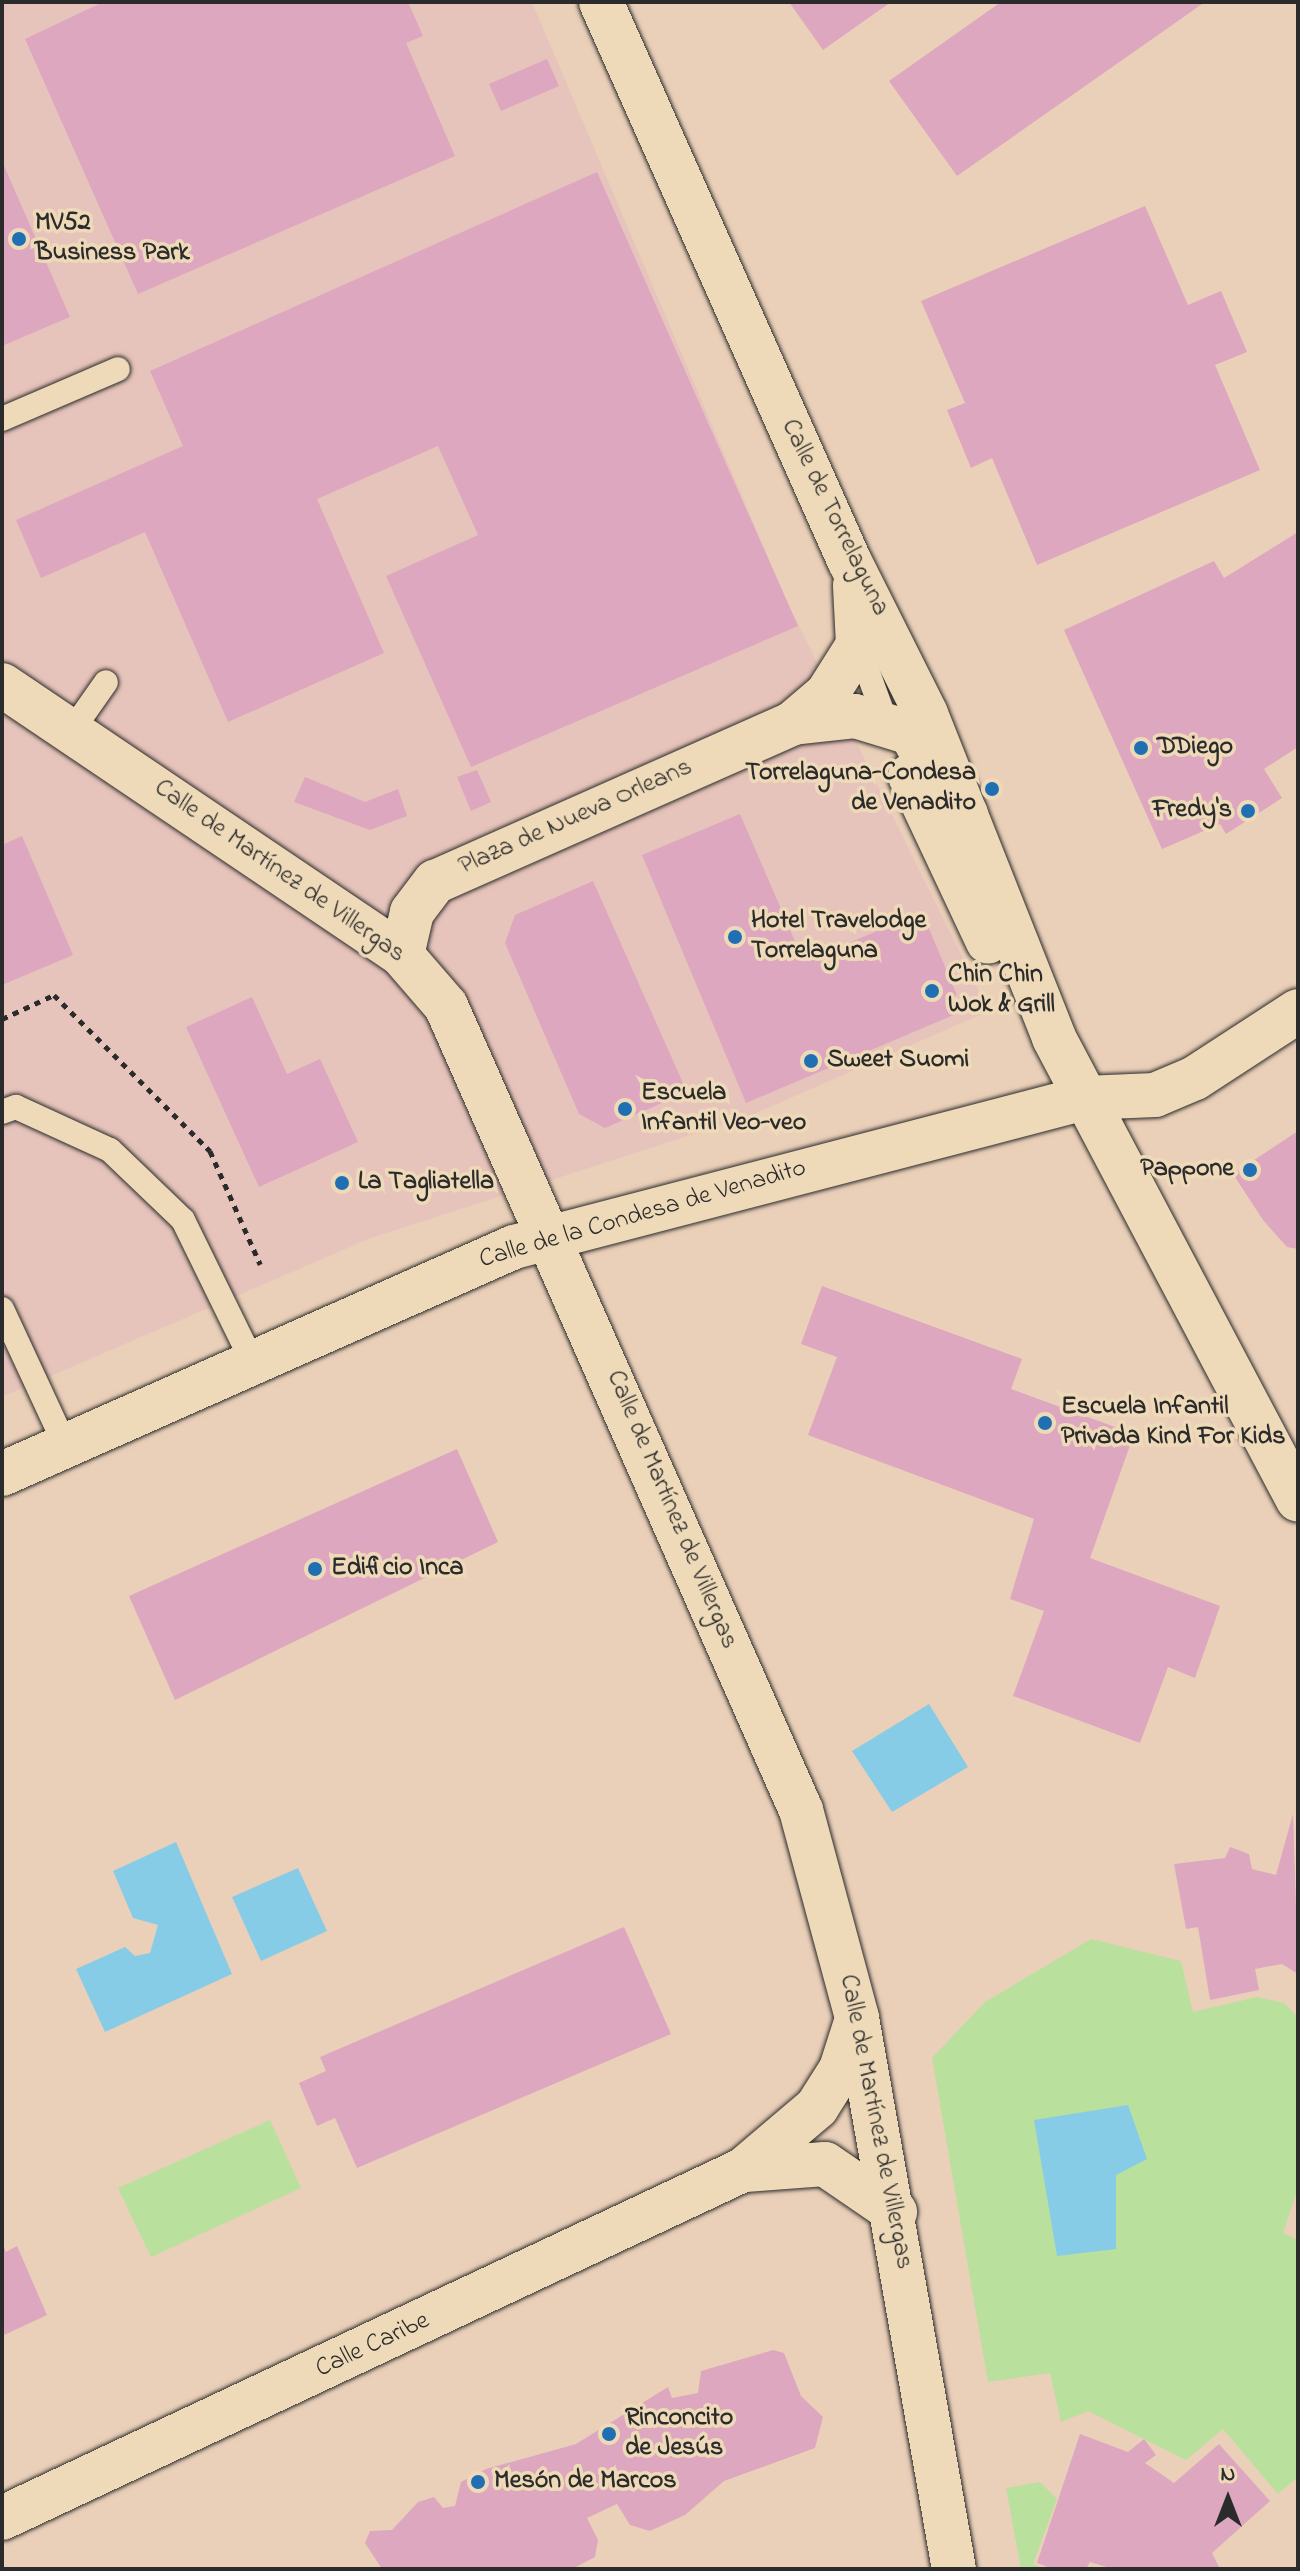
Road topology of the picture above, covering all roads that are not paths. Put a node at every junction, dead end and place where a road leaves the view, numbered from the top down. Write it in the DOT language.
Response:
graph roads {
  1 [pos="601,2"];
  2 [pos="118,369"];
  3 [pos="2,419"];
  4 [pos="849,560"];
  5 [pos="858,645"];
  6 [pos="106,682"];
  7 [pos="2,685"];
  8 [pos="886,722"];
  9 [pos="793,723"];
  10 [pos="73,729"];
  11 [pos="966,814"];
  12 [pos="402,955"];
  13 [pos="1298,1011"];
  14 [pos="1054,1038"];
  15 [pos="1085,1098"];
  16 [pos="2,1112"];
  17 [pos="553,1236"];
  18 [pos="2,1309"];
  19 [pos="252,1361"];
  20 [pos="65,1445"];
  21 [pos="2,1474"];
  22 [pos="1298,1500"];
  23 [pos="857,2018"];
  24 [pos="743,2170"];
  25 [pos="895,2212"];
  26 [pos="2,2518"];
  27 [pos="954,2569"];
  1 -- 4 [label="street, Calle de Torrelaguna"];
  2 -- 3 [label="lane"];
  4 -- 5 [label="street"];
  4 -- 11 [label="street, Calle de Torrelaguna"];
  5 -- 8 [label="lane"];
  5 -- 9 [label="street, Plaza de Nueva Orleans"];
  6 -- 10 [label="lane"];
  7 -- 10 [label="street, Calle de Martínez de Villergas"];
  8 -- 9 [label="street, Plaza de Nueva Orleans"];
  8 -- 11 [label="street, Plaza de Nueva Orleans"];
  8 -- 14 [label="street, Calle de Torrelaguna"];
  9 -- 12 [label="street, Plaza de Nueva Orleans"];
  10 -- 12 [label="street, Calle de Martínez de Villergas"];
  11 -- 14 [label="street, Calle de Torrelaguna"];
  12 -- 17 [label="street, Calle de Martínez de Villergas"];
  13 -- 15 [label="street, Calle de la Condesa de Venadito"];
  14 -- 15 [label="street, Calle de Torrelaguna"];
  15 -- 17 [label="street, Calle de la Condesa de Venadito"];
  15 -- 22 [label="street, Calle de Torrelaguna"];
  16 -- 19 [label="lane"];
  17 -- 19 [label="street, Calle de la Condesa de Venadito"];
  17 -- 23 [label="street, Calle de Martínez de Villergas"];
  18 -- 20 [label="lane"];
  19 -- 20 [label="street, Calle de la Condesa de Venadito"];
  20 -- 21 [label="street, Calle de la Condesa de Venadito"];
  23 -- 24 [label="street, Calle Caribe"];
  23 -- 25 [label="street, Calle de Martínez de Villergas"];
  24 -- 25 [label="street, Calle Caribe"];
  24 -- 26 [label="street, Calle Caribe"];
  25 -- 27 [label="street, Calle de Martínez de Villergas"];
}
